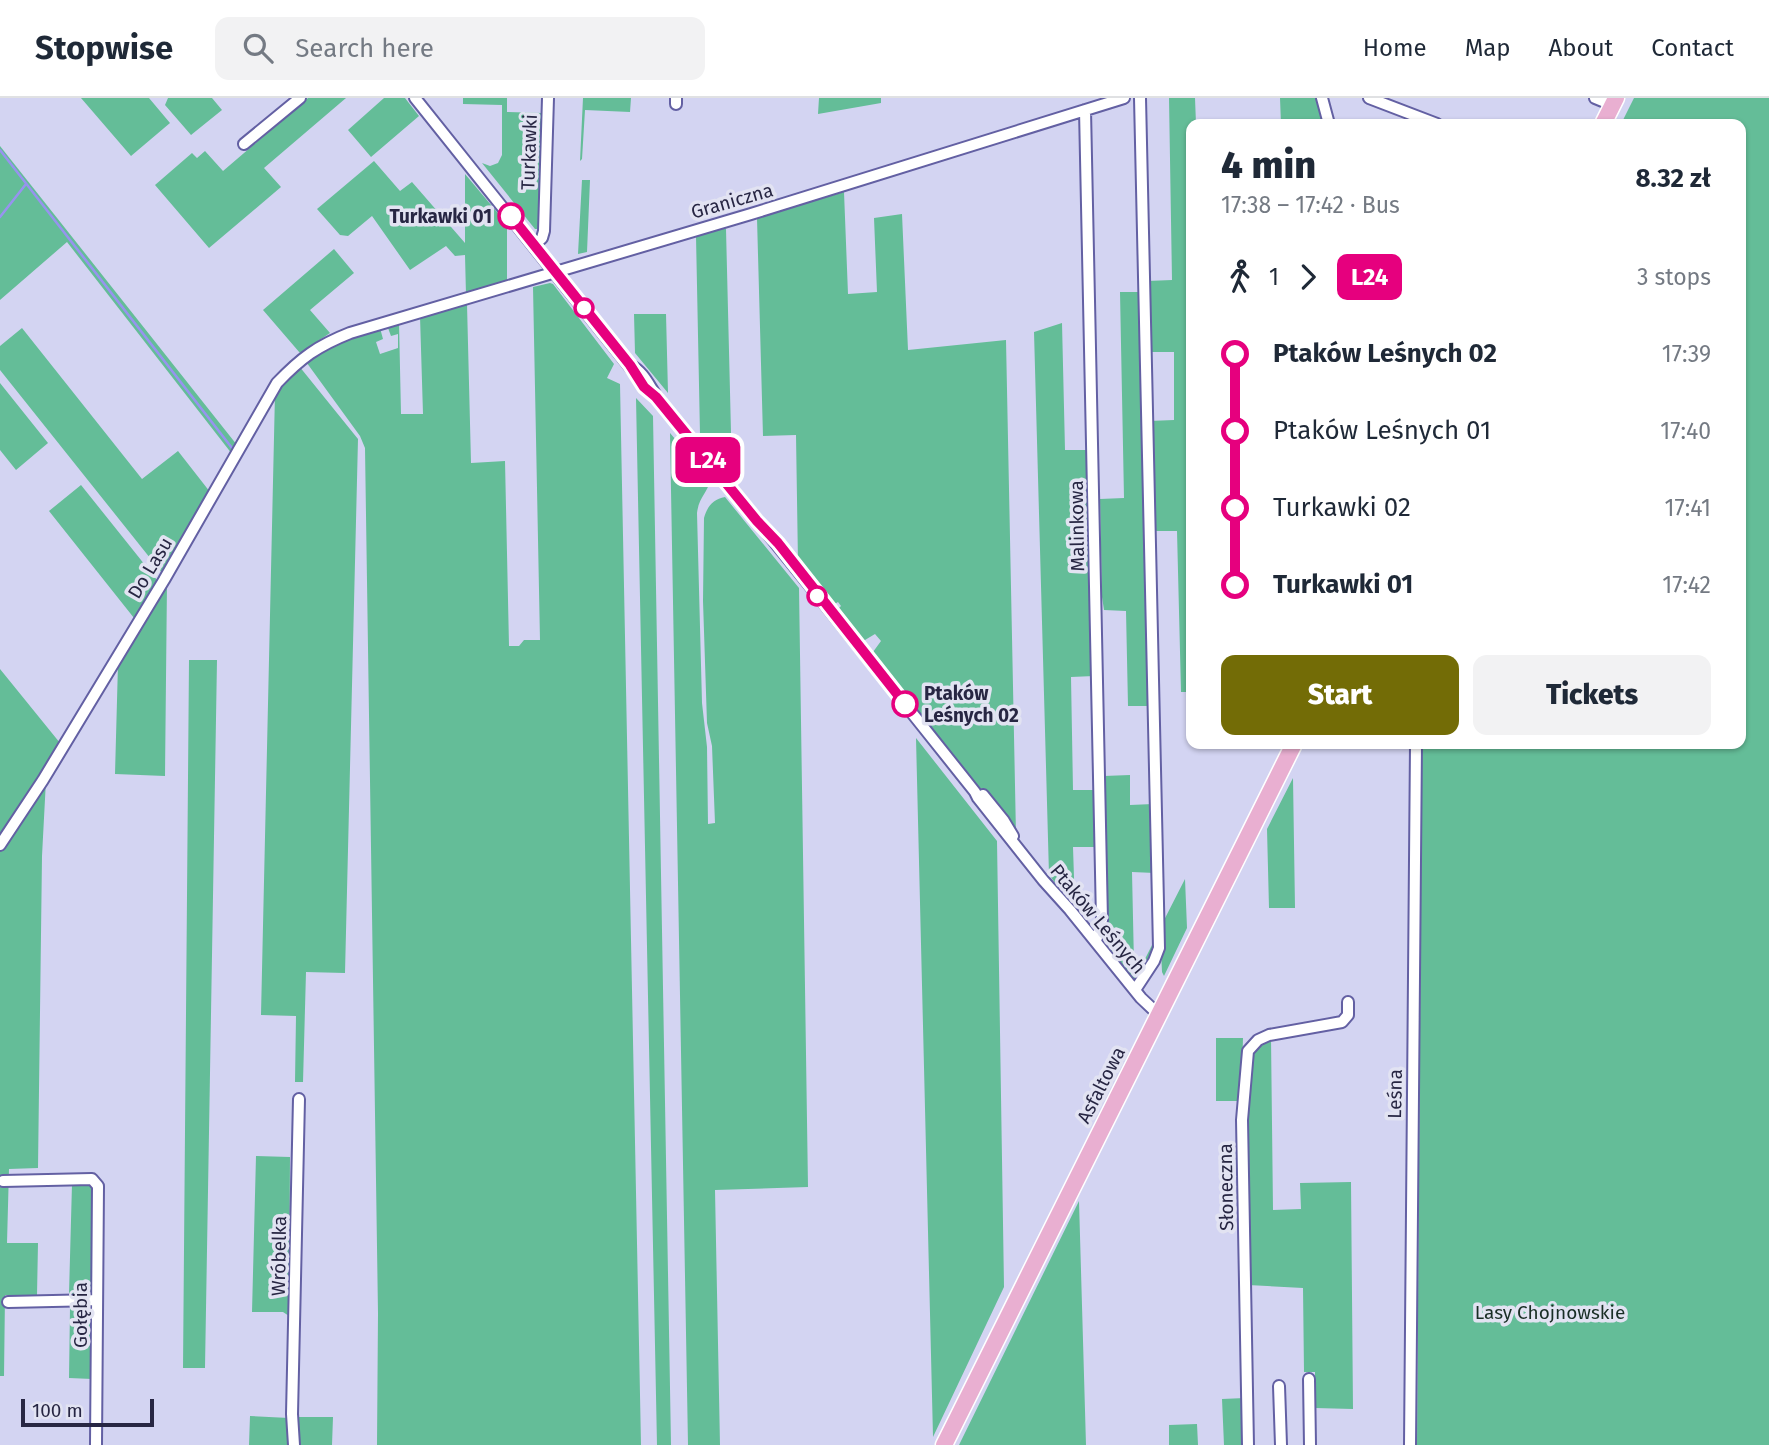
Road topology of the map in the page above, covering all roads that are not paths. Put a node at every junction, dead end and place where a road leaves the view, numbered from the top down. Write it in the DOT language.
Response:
graph roads {
  1 [pos="300,98"];
  2 [pos="415,98"];
  3 [pos="548,98"];
  4 [pos="1124,98"];
  5 [pos="1140,98"];
  6 [pos="1322,98"];
  7 [pos="1369,98"];
  8 [pos="1595,98"];
  9 [pos="1614,101"];
  10 [pos="1085,110"];
  11 [pos="1328,119"];
  12 [pos="1424,119"];
  13 [pos="1605,119"];
  14 [pos="244,145"];
  15 [pos="534,245"];
  16 [pos="556,272"];
  17 [pos="350,333"];
  18 [pos="1292,749"];
  19 [pos="1416,749"];
  20 [pos="0,845"];
  21 [pos="1096,941"];
  22 [pos="1135,990"];
  23 [pos="1348,1002"];
  24 [pos="1159,1015"];
  25 [pos="299,1099"];
  26 [pos="3,1181"];
  27 [pos="97,1300"];
  28 [pos="8,1302"];
  29 [pos="1309,1379"];
  30 [pos="1279,1386"];
  31 [pos="96,1445"];
  32 [pos="294,1445"];
  33 [pos="944,1445"];
  34 [pos="1248,1445"];
  35 [pos="1281,1445"];
  36 [pos="1310,1445"];
  37 [pos="1410,1445"];
  1 -- 14 [label="street"];
  2 -- 15 [label="street, Ptaków Leśnych"];
  3 -- 15 [label="street, Turkawki"];
  4 -- 10 [label="street, Graniczna"];
  5 -- 22 [label="street"];
  6 -- 11 [label="street"];
  7 -- 12 [label="street"];
  8 -- 9 [label="street"];
  9 -- 13 [label="main road"];
  10 -- 16 [label="street, Graniczna"];
  10 -- 21 [label="street, Malinkowa"];
  15 -- 16 [label="street, Ptaków Leśnych"];
  16 -- 17 [label="street, Graniczna"];
  16 -- 21 [label="street, Ptaków Leśnych"];
  17 -- 20 [label="street, Do Lasu"];
  18 -- 24 [label="main road, Asfaltowa"];
  19 -- 37 [label="street, Leśna"];
  21 -- 22 [label="street, Ptaków Leśnych"];
  22 -- 24 [label="street, Ptaków Leśnych"];
  23 -- 34 [label="street, Słoneczna"];
  24 -- 33 [label="main road, Asfaltowa"];
  25 -- 32 [label="street, Wróbelka"];
  26 -- 27 [label="street, Gołębia"];
  27 -- 28 [label="street"];
  27 -- 31 [label="street, Gołębia"];
  29 -- 36 [label="street"];
  30 -- 35 [label="street"];
}
